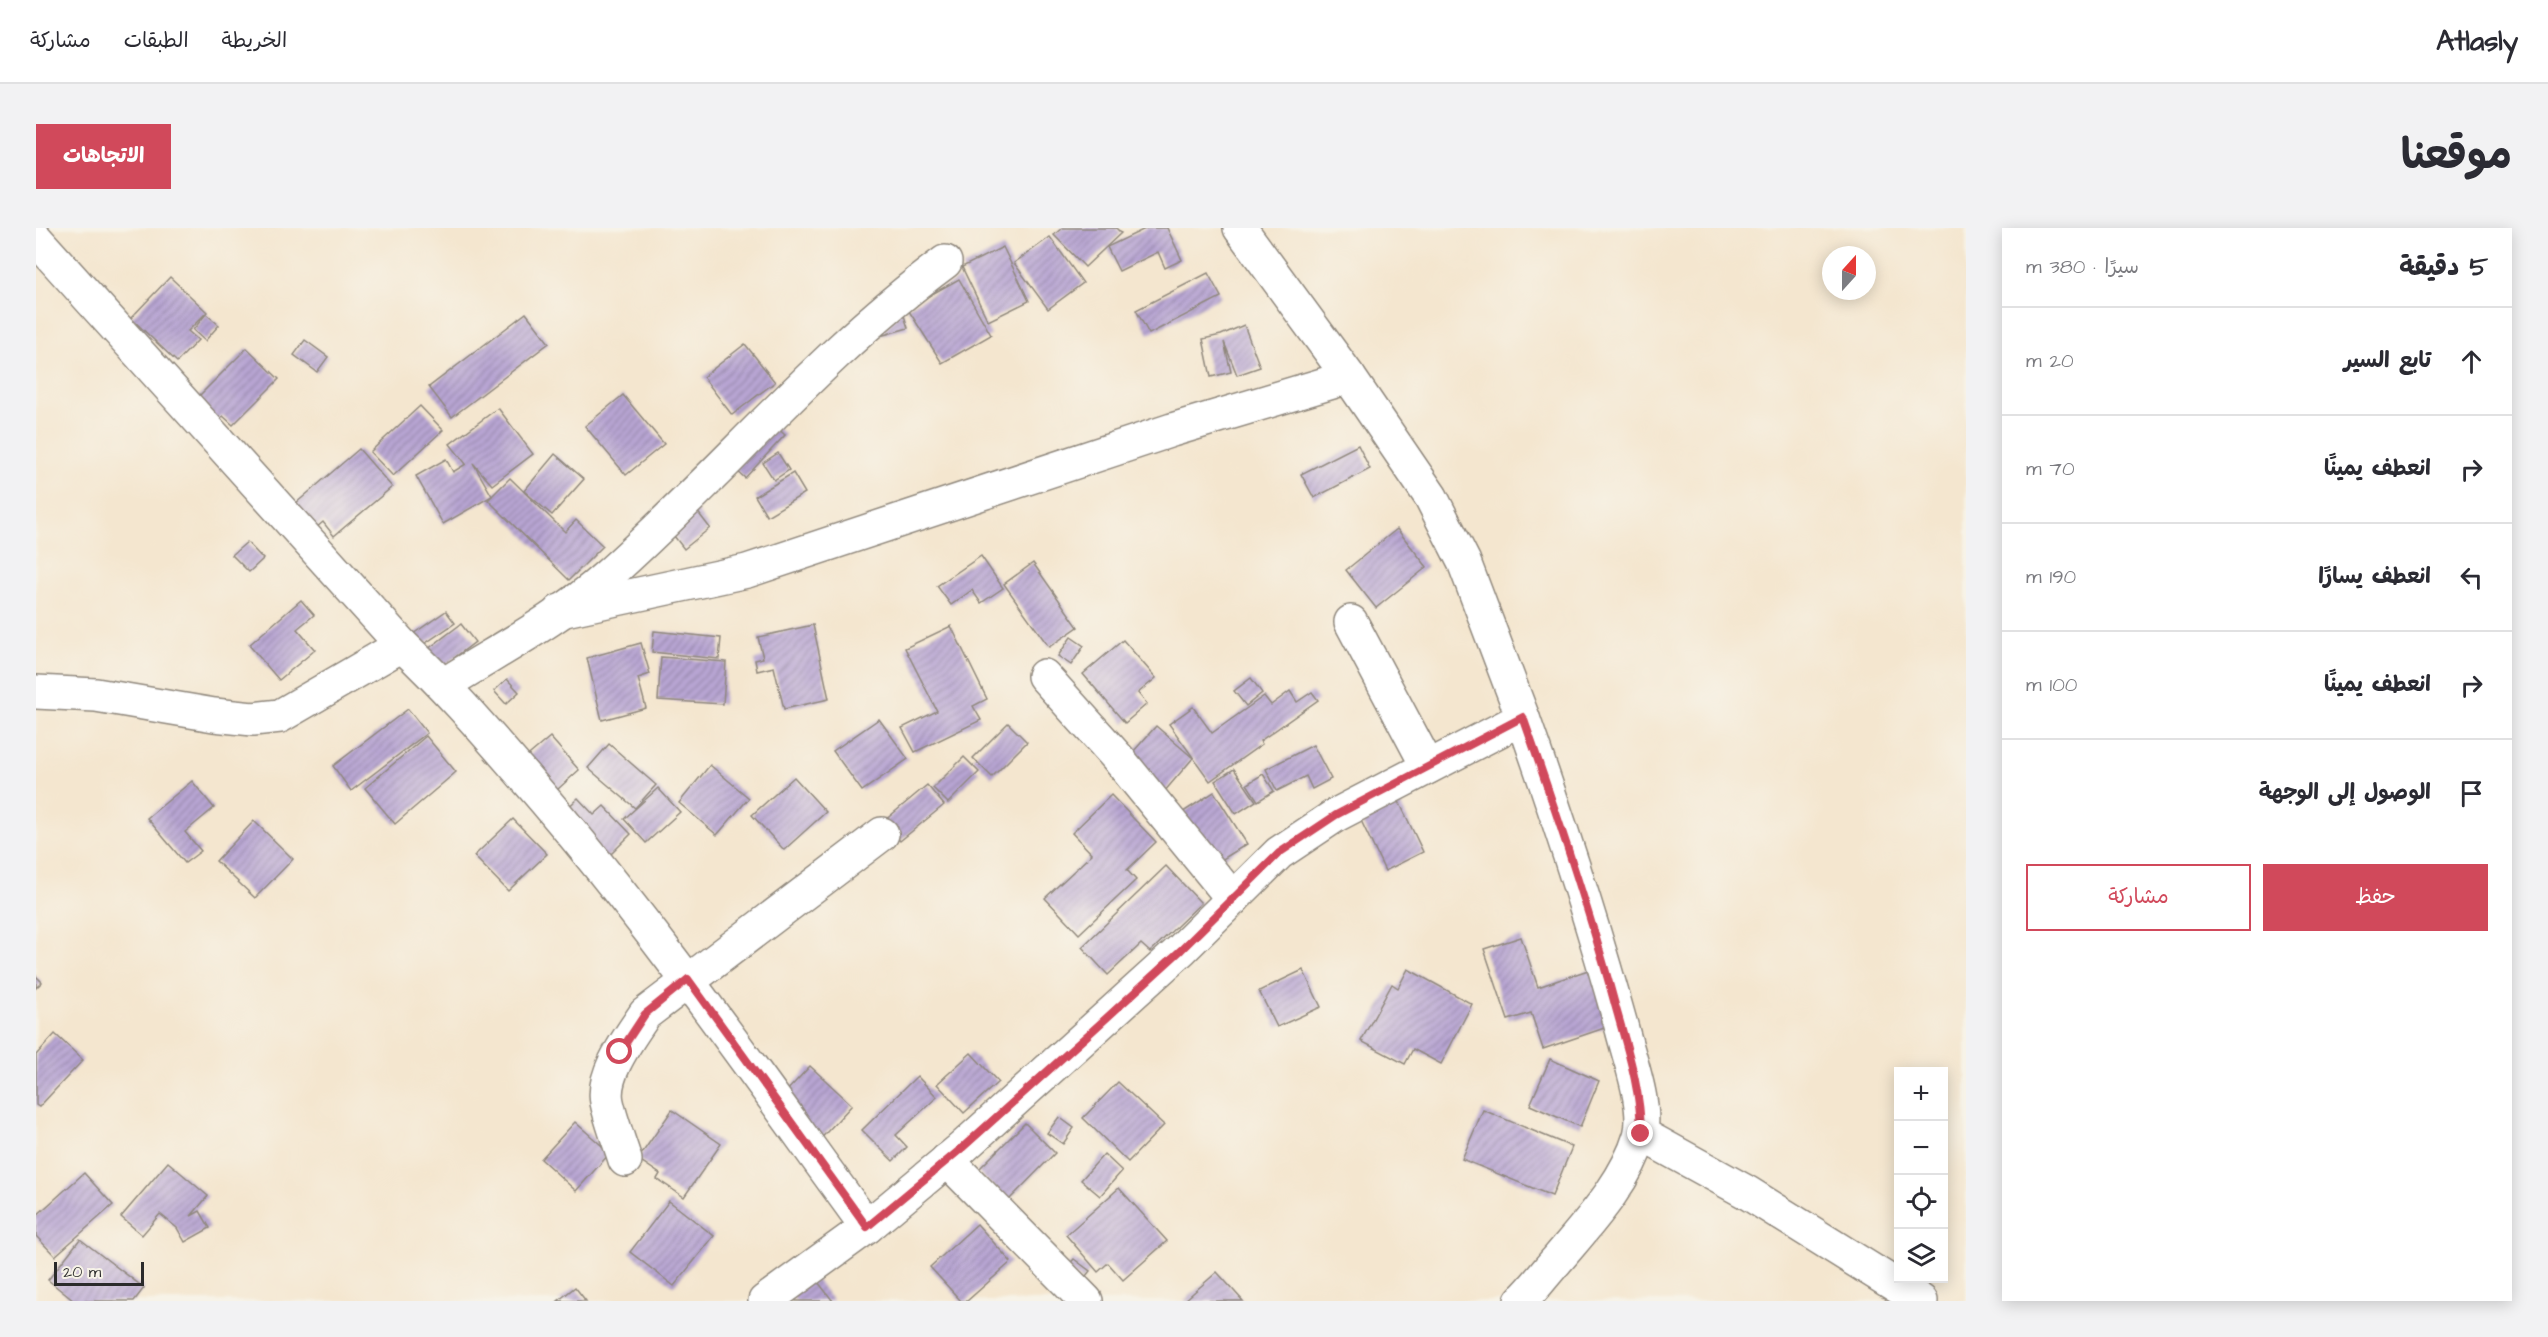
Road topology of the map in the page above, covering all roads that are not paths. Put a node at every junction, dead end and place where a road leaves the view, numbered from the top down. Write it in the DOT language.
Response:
graph roads {
  1 [pos="1240,228"];
  2 [pos="36,239"];
  3 [pos="945,262"];
  4 [pos="1349,377"];
  5 [pos="560,611"];
  6 [pos="1351,622"];
  7 [pos="402,645"];
  8 [pos="1044,676"];
  9 [pos="445,684"];
  10 [pos="36,692"];
  11 [pos="1523,717"];
  12 [pos="1428,767"];
  13 [pos="882,834"];
  14 [pos="1233,899"];
  15 [pos="688,979"];
  16 [pos="1641,1134"];
  17 [pos="625,1160"];
  18 [pos="947,1160"];
  19 [pos="867,1227"];
  20 [pos="765,1301"];
  21 [pos="1086,1301"];
  22 [pos="1521,1301"];
  23 [pos="1921,1301"];
  1 -- 4 [label="street"];
  2 -- 7 [label="street"];
  3 -- 5 [label="street"];
  4 -- 5 [label="street"];
  4 -- 11 [label="street"];
  5 -- 9 [label="street"];
  6 -- 12 [label="street"];
  7 -- 9 [label="street"];
  7 -- 10 [label="street"];
  8 -- 14 [label="street"];
  9 -- 15 [label="street"];
  11 -- 12 [label="street"];
  11 -- 16 [label="street"];
  12 -- 14 [label="street"];
  13 -- 15 [label="street"];
  14 -- 18 [label="street"];
  15 -- 17 [label="street"];
  15 -- 19 [label="street"];
  16 -- 22 [label="street"];
  16 -- 23 [label="street"];
  18 -- 19 [label="street"];
  18 -- 21 [label="street"];
  19 -- 20 [label="street"];
}
